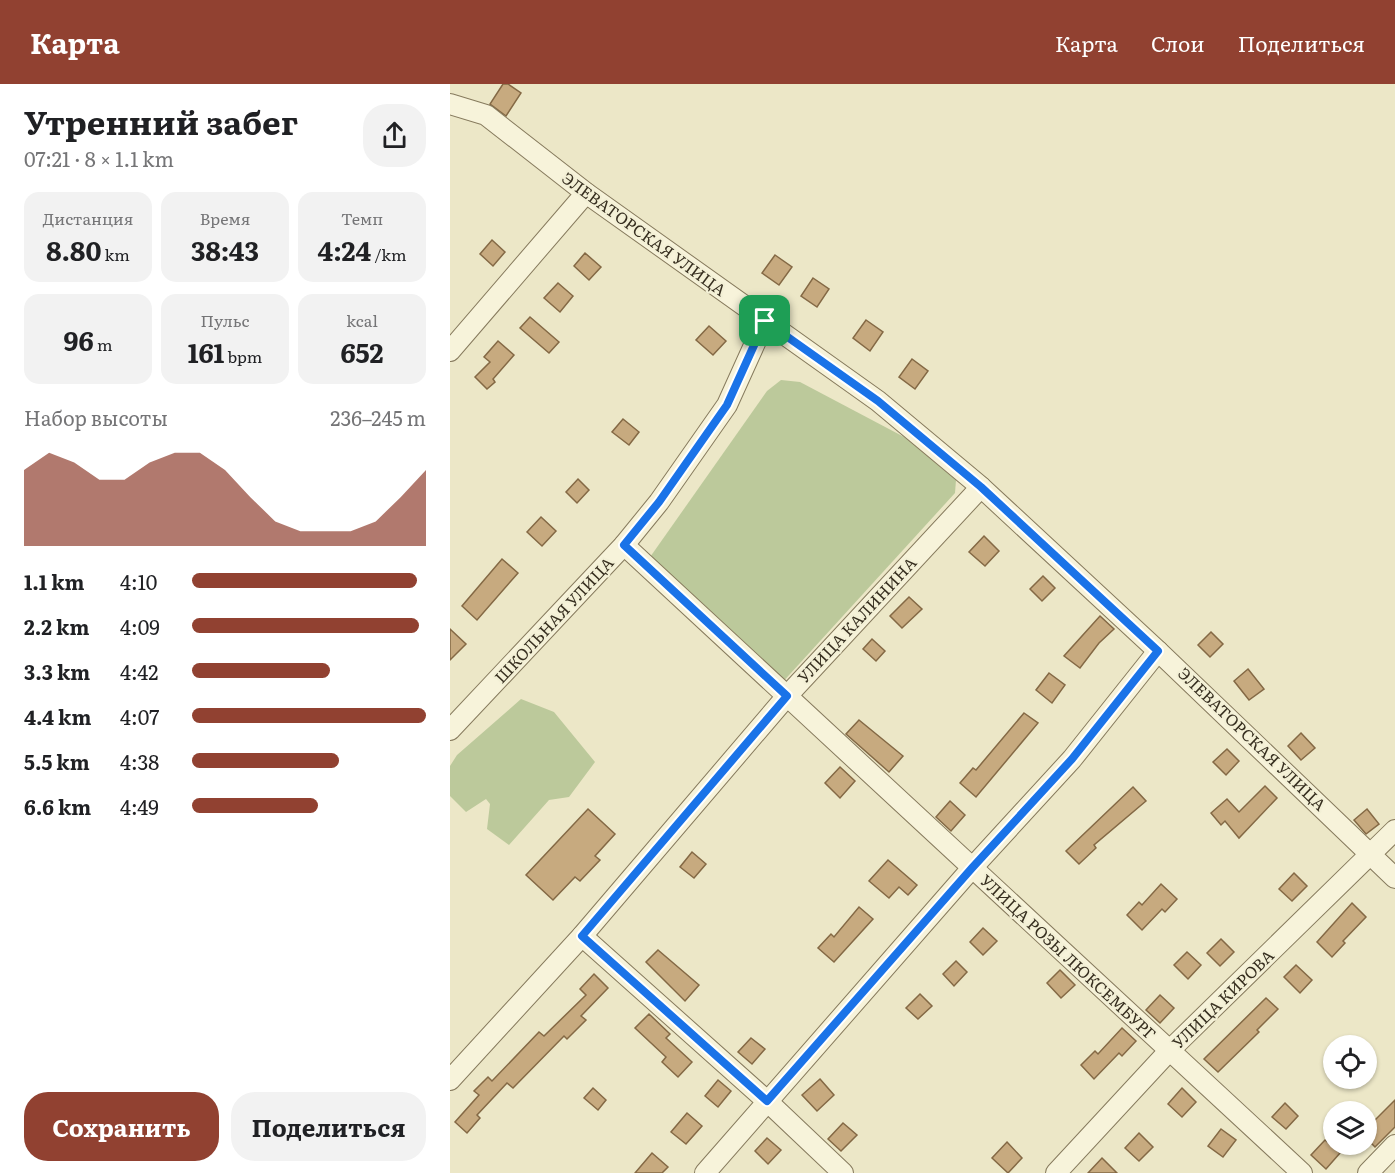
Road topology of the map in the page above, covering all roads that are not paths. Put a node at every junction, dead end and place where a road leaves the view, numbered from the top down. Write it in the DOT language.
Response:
graph roads {
  1 [pos="450,104"];
  2 [pos="586,193"];
  3 [pos="765,321"];
  4 [pos="450,351"];
  5 [pos="981,487"];
  6 [pos="624,545"];
  7 [pos="1158,651"];
  8 [pos="787,696"];
  9 [pos="450,730"];
  10 [pos="1395,830"];
  11 [pos="1371,853"];
  12 [pos="972,868"];
  13 [pos="1395,878"];
  14 [pos="582,936"];
  15 [pos="1169,1051"];
  16 [pos="450,1080"];
  17 [pos="767,1101"];
  18 [pos="1395,1145"];
  19 [pos="705,1173"];
  20 [pos="843,1173"];
  21 [pos="1056,1173"];
  22 [pos="1302,1173"];
  23 [pos="1368,1173"];
  1 -- 2 [label="street, ЭЛЕВАТОРСКАЯ УЛИЦА"];
  2 -- 3 [label="street, ЭЛЕВАТОРСКАЯ УЛИЦА"];
  2 -- 4 [label="street"];
  3 -- 5 [label="street, ЭЛЕВАТОРСКАЯ УЛИЦА"];
  3 -- 6 [label="street, ШКОЛЬНАЯ УЛИЦА"];
  5 -- 7 [label="street, ЭЛЕВАТОРСКАЯ УЛИЦА"];
  5 -- 8 [label="street, УЛИЦА КАЛИНИНА"];
  6 -- 8 [label="street, УЛИЦА РОЗЫ ЛЮКСЕМБУРГ"];
  6 -- 9 [label="street, ШКОЛЬНАЯ УЛИЦА"];
  7 -- 11 [label="street, ЭЛЕВАТОРСКАЯ УЛИЦА"];
  7 -- 12 [label="street"];
  8 -- 12 [label="street, УЛИЦА РОЗЫ ЛЮКСЕМБУРГ"];
  8 -- 14 [label="street, УЛИЦА КАЛИНИНА"];
  10 -- 11 [label="street, УЛИЦА КИРОВА"];
  11 -- 13 [label="street, ЭЛЕВАТОРСКАЯ УЛИЦА"];
  11 -- 15 [label="street, УЛИЦА КИРОВА"];
  12 -- 15 [label="street, УЛИЦА РОЗЫ ЛЮКСЕМБУРГ"];
  12 -- 17 [label="street"];
  14 -- 16 [label="street, УЛИЦА КАЛИНИНА"];
  14 -- 17 [label="street"];
  15 -- 21 [label="street, УЛИЦА КИРОВА"];
  15 -- 22 [label="street, УЛИЦА РОЗЫ ЛЮКСЕМБУРГ"];
  17 -- 19 [label="street"];
  17 -- 20 [label="street"];
  18 -- 23 [label="street"];
}
